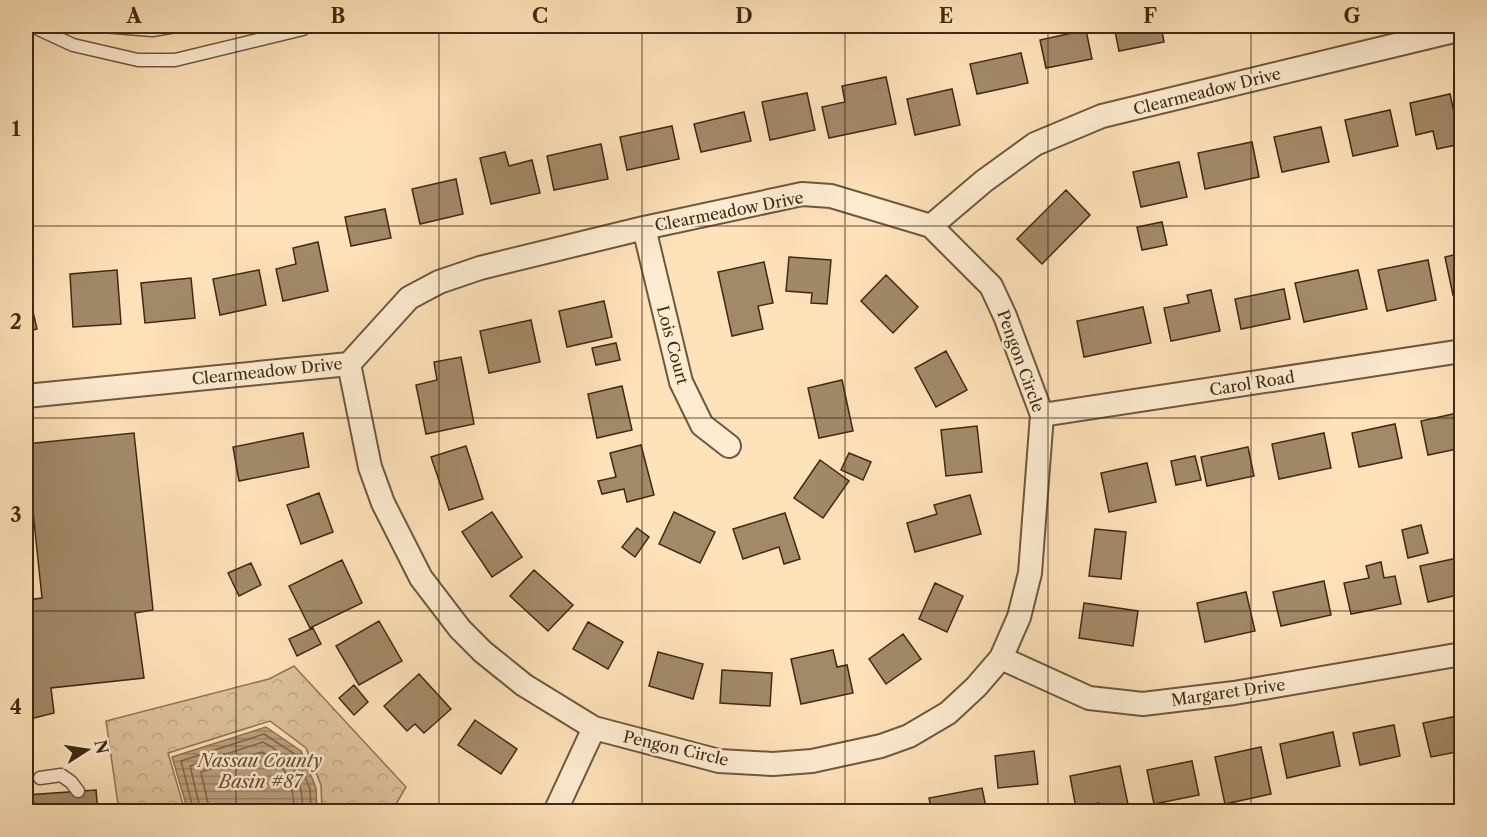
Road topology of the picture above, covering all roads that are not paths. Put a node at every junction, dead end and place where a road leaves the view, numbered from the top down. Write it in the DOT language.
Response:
graph roads {
  1 [pos="32,26"];
  2 [pos="103,26"];
  3 [pos="176,26"];
  4 [pos="306,26"];
  5 [pos="1461,29"];
  6 [pos="932,226"];
  7 [pos="644,228"];
  8 [pos="1461,351"];
  9 [pos="349,364"];
  10 [pos="26,396"];
  11 [pos="1042,415"];
  12 [pos="729,446"];
  13 [pos="1461,654"];
  14 [pos="1001,658"];
  15 [pos="594,728"];
  16 [pos="40,778"];
  17 [pos="78,791"];
  18 [pos="555,812"];
  1 -- 4 [label="lane"];
  2 -- 3 [label="lane"];
  5 -- 6 [label="street, Clearmeadow Drive"];
  6 -- 7 [label="street, Clearmeadow Drive"];
  6 -- 11 [label="street, Pengon Circle"];
  7 -- 9 [label="street, Clearmeadow Drive"];
  7 -- 12 [label="street, Lois Court"];
  8 -- 11 [label="street, Carol Road"];
  9 -- 10 [label="street, Clearmeadow Drive"];
  9 -- 15 [label="street, Pengon Circle"];
  11 -- 14 [label="street, Pengon Circle"];
  13 -- 14 [label="street, Margaret Drive"];
  14 -- 15 [label="street, Pengon Circle"];
  15 -- 18 [label="street"];
  16 -- 17 [label="lane"];
}
